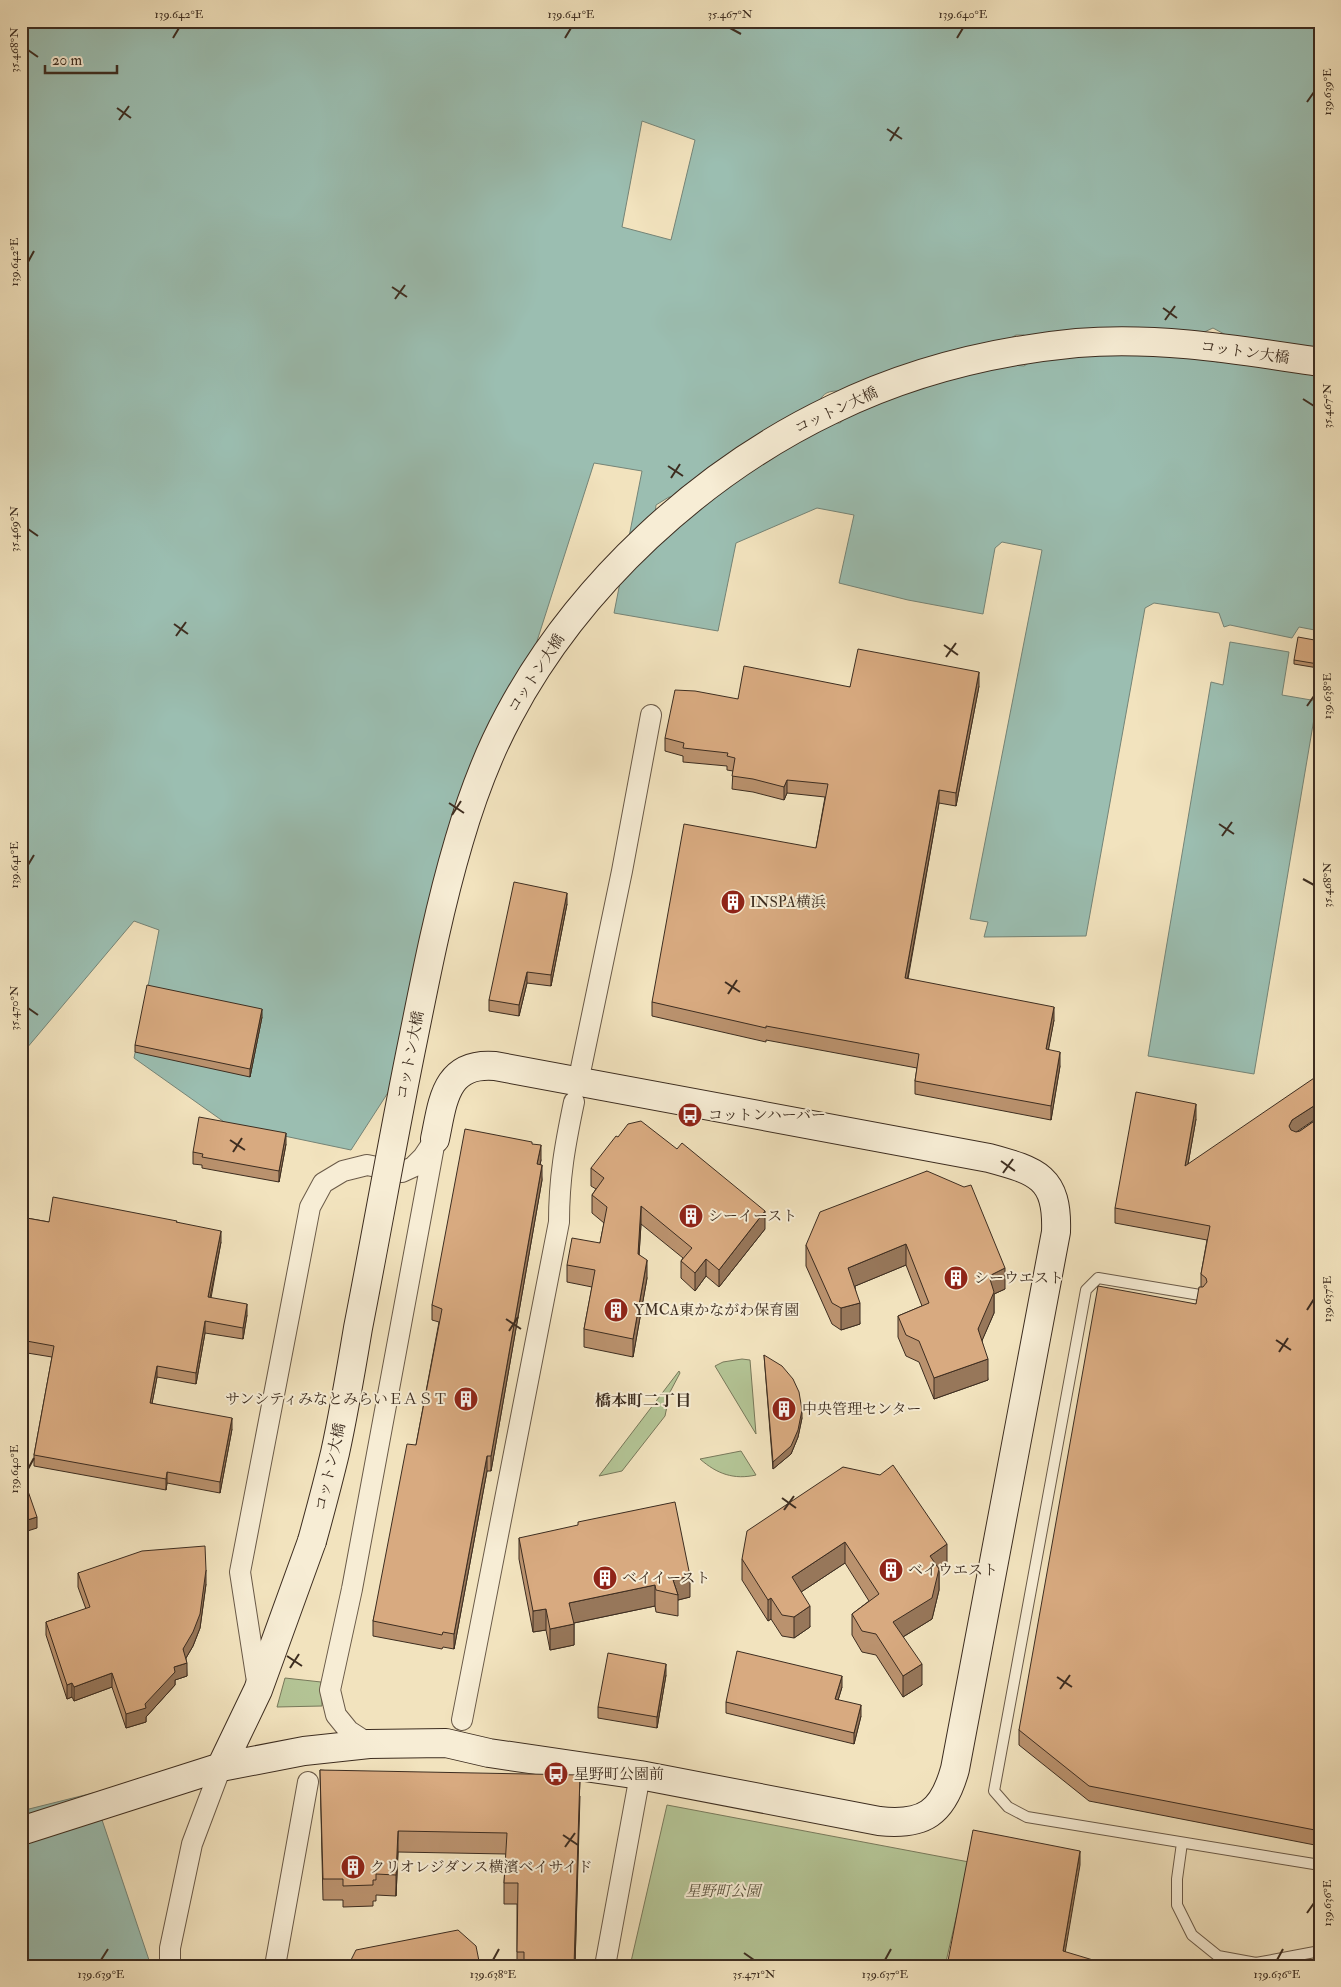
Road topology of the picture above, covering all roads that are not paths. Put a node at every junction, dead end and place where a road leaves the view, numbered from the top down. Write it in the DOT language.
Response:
graph roads {
  1 [pos="1320,362"];
  2 [pos="651,715"];
  3 [pos="581,1068"];
  4 [pos="574,1102"];
  5 [pos="435,1139"];
  6 [pos="402,1172"];
  7 [pos="422,1212"];
  8 [pos="1200,1295"];
  9 [pos="258,1690"];
  10 [pos="462,1720"];
  11 [pos="369,1744"];
  12 [pos="221,1767"];
  13 [pos="640,1775"];
  14 [pos="308,1782"];
  15 [pos="21,1831"];
  16 [pos="1182,1843"];
  17 [pos="1320,1865"];
  18 [pos="1320,1951"];
  19 [pos="170,1966"];
  20 [pos="275,1966"];
  21 [pos="604,1966"];
  1 -- 9 [label="street, コットン大橋, bridge"];
  2 -- 3 [label="street"];
  4 -- 10 [label="street"];
  5 -- 6 [label="street"];
  5 -- 7 [label="street"];
  5 -- 13 [label="street"];
  6 -- 7 [label="street"];
  6 -- 9 [label="street"];
  7 -- 11 [label="street"];
  8 -- 16 [label="lane"];
  9 -- 12 [label="street, コットン大橋"];
  11 -- 12 [label="street"];
  11 -- 13 [label="street"];
  12 -- 15 [label="street"];
  12 -- 19 [label="street"];
  13 -- 21 [label="street"];
  14 -- 20 [label="street"];
  16 -- 17 [label="lane"];
  16 -- 18 [label="lane"];
}
